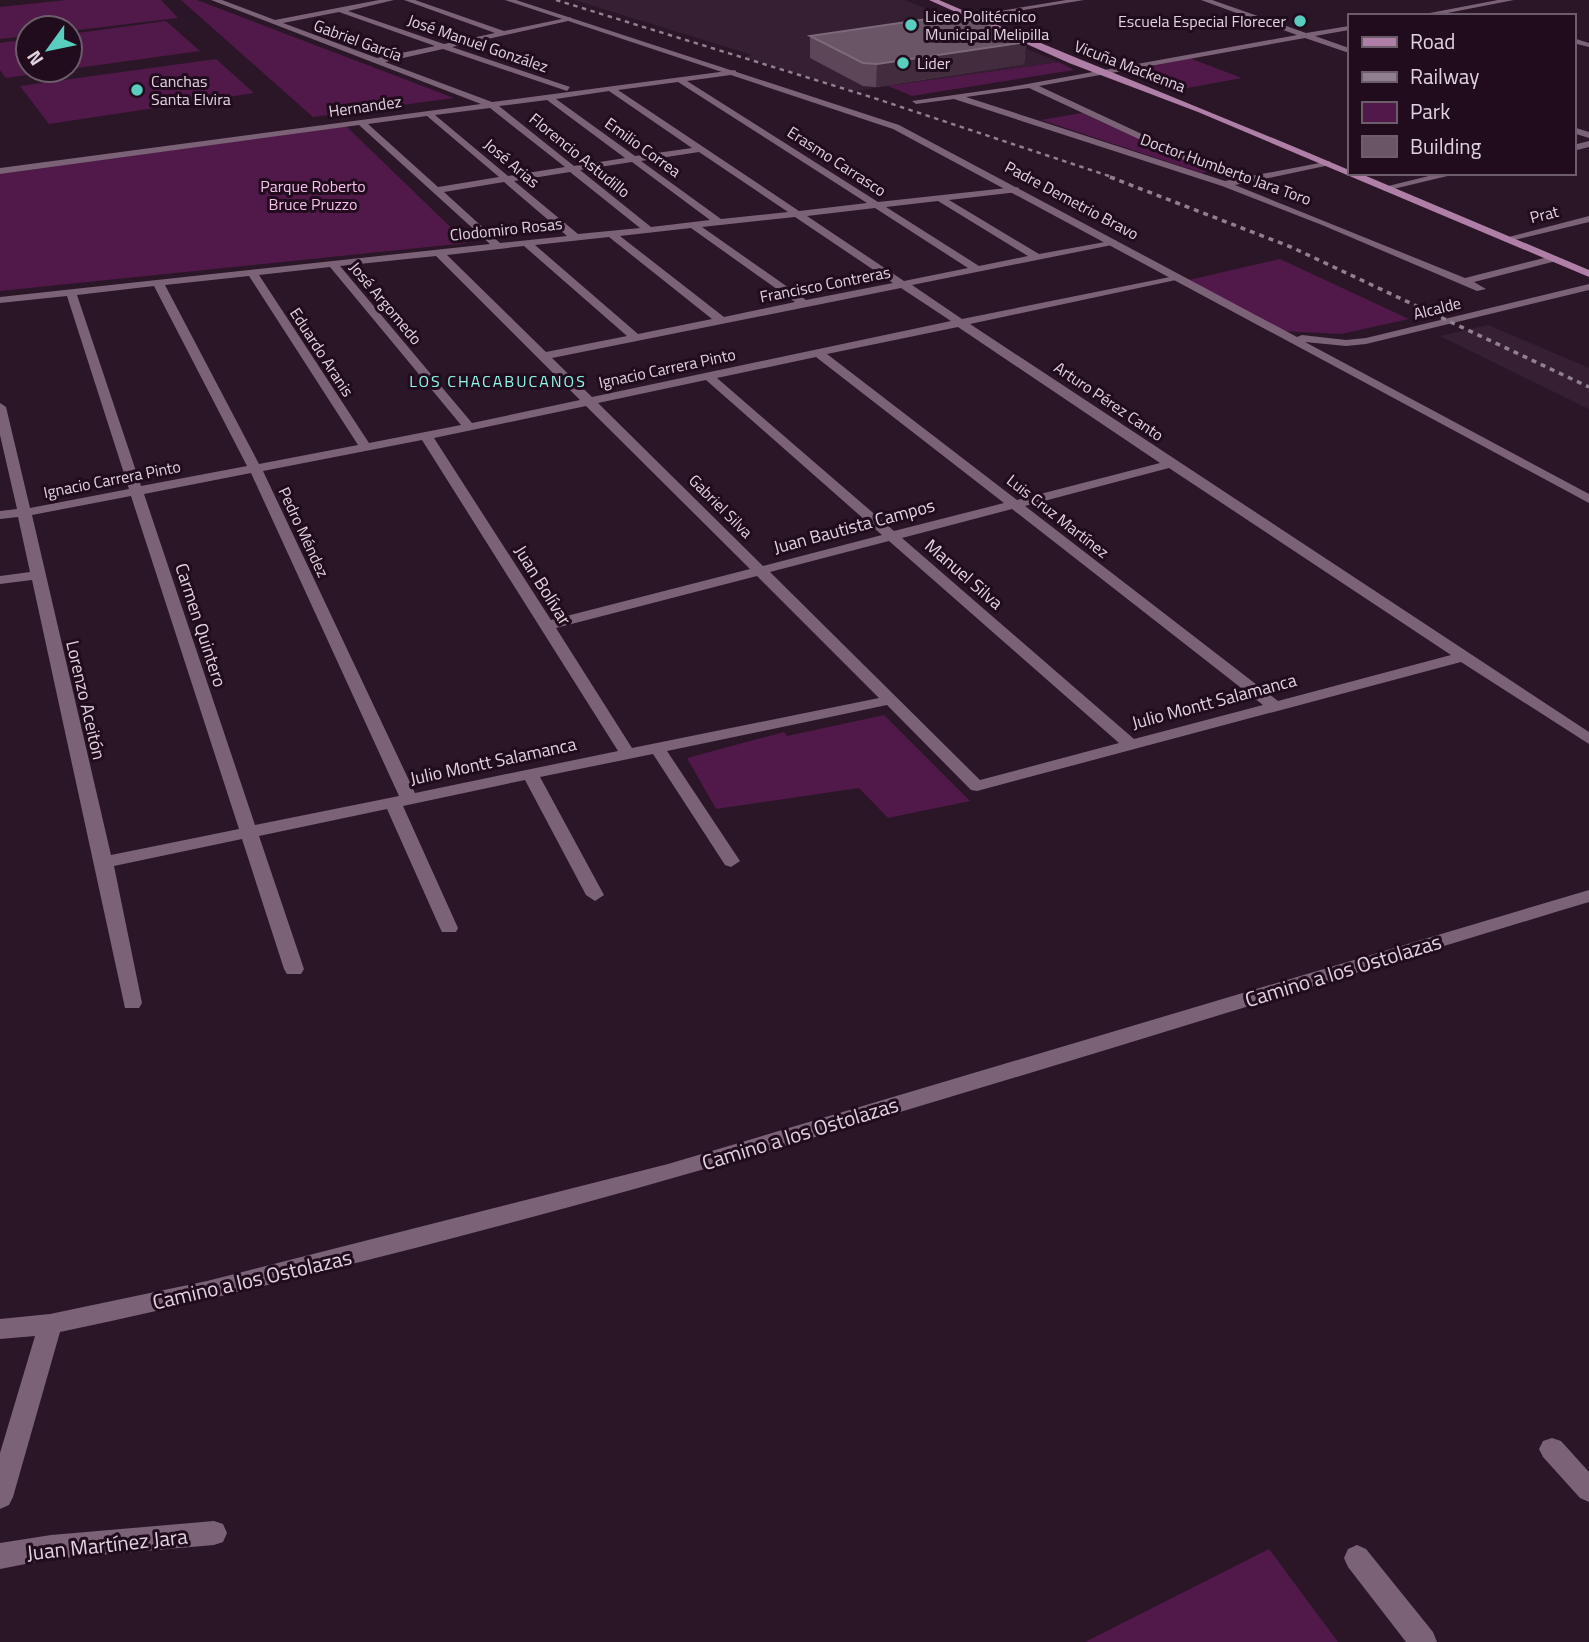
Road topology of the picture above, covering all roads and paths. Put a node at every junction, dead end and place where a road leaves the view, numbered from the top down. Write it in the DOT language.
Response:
graph roads {
  1 [pos="215,0"];
  2 [pos="390,0"];
  3 [pos="408,0"];
  4 [pos="509,0"];
  5 [pos="933,0"];
  6 [pos="939,0"];
  7 [pos="1080,0"];
  8 [pos="1205,0"];
  9 [pos="1441,0"];
  10 [pos="1510,0"];
  11 [pos="1466,8"];
  12 [pos="340,10"];
  13 [pos="1484,13"];
  14 [pos="1430,14"];
  15 [pos="981,15"];
  16 [pos="968,17"];
  17 [pos="568,19"];
  18 [pos="273,23"];
  19 [pos="1348,27"];
  20 [pos="504,33"];
  21 [pos="1305,35"];
  22 [pos="445,46"];
  23 [pos="1348,51"];
  24 [pos="375,61"];
  25 [pos="720,68"];
  26 [pos="1111,68"];
  27 [pos="735,72"];
  28 [pos="1101,72"];
  29 [pos="680,80"];
  30 [pos="1030,85"];
  31 [pos="567,89"];
  32 [pos="611,89"];
  33 [pos="954,96"];
  34 [pos="548,97"];
  35 [pos="916,101"];
  36 [pos="487,102"];
  37 [pos="1083,110"];
  38 [pos="1201,110"];
  39 [pos="1070,112"];
  40 [pos="428,113"];
  41 [pos="1057,115"];
  42 [pos="1030,120"];
  43 [pos="361,122"];
  44 [pos="701,149"];
  45 [pos="634,159"];
  46 [pos="1327,163"];
  47 [pos="0,165"];
  48 [pos="572,169"];
  49 [pos="0,172"];
  50 [pos="1348,172"];
  51 [pos="1355,175"];
  52 [pos="1446,175"];
  53 [pos="507,179"];
  54 [pos="1237,181"];
  55 [pos="1225,184"];
  56 [pos="1385,188"];
  57 [pos="436,190"];
  58 [pos="1016,190"];
  59 [pos="939,198"];
  60 [pos="877,205"];
  61 [pos="798,214"];
  62 [pos="1589,219"];
  63 [pos="719,222"];
  64 [pos="693,225"];
  65 [pos="649,230"];
  66 [pos="611,234"];
  67 [pos="576,238"];
  68 [pos="1506,239"];
  69 [pos="1112,242"];
  70 [pos="526,243"];
  71 [pos="498,246"];
  72 [pos="439,253"];
  73 [pos="1037,257"];
  74 [pos="1552,259"];
  75 [pos="333,264"];
  76 [pos="977,269"];
  77 [pos="252,273"];
  78 [pos="1589,274"];
  79 [pos="1175,277"];
  80 [pos="1463,282"];
  81 [pos="158,283"];
  82 [pos="902,284"];
  83 [pos="1589,287"];
  84 [pos="1481,289"];
  85 [pos="71,293"];
  86 [pos="1589,293"];
  87 [pos="0,300"];
  88 [pos="804,304"];
  89 [pos="722,321"];
  90 [pos="960,323"];
  91 [pos="1291,337"];
  92 [pos="636,338"];
  93 [pos="818,353"];
  94 [pos="545,356"];
  95 [pos="1329,359"];
  96 [pos="709,377"];
  97 [pos="591,402"];
  98 [pos="0,407"];
  99 [pos="469,428"];
  100 [pos="426,436"];
  101 [pos="366,448"];
  102 [pos="1171,464"];
  103 [pos="255,469"];
  104 [pos="136,492"];
  105 [pos="1589,499"];
  106 [pos="1014,505"];
  107 [pos="23,513"];
  108 [pos="0,515"];
  109 [pos="892,536"];
  110 [pos="760,570"];
  111 [pos="37,575"];
  112 [pos="0,580"];
  113 [pos="547,626"];
  114 [pos="1462,657"];
  115 [pos="890,700"];
  116 [pos="1276,707"];
  117 [pos="1589,739"];
  118 [pos="1131,745"];
  119 [pos="657,748"];
  120 [pos="628,754"];
  121 [pos="530,774"];
  122 [pos="977,786"];
  123 [pos="401,801"];
  124 [pos="249,832"];
  125 [pos="731,861"];
  126 [pos="104,862"];
  127 [pos="595,895"];
  128 [pos="1589,896"];
  129 [pos="449,928"];
  130 [pos="294,969"];
  131 [pos="132,1003"];
  132 [pos="50,1324"];
  133 [pos="0,1329"];
  134 [pos="1552,1449"];
  135 [pos="1589,1490"];
  136 [pos="0,1497"];
  137 [pos="214,1534"];
  138 [pos="0,1556"];
  139 [pos="1357,1558"];
  140 [pos="1423,1642"];
  1 -- 18 [label="street, Gabriel García"];
  2 -- 12 [label="street"];
  3 -- 20 [label="street"];
  4 -- 17 [label="street, Padre Demetrio Bravo"];
  5 -- 16 [label="main road, Vicuña Mackenna"];
  6 -- 15 [label="main road, Vicuña Mackenna"];
  7 -- 15 [label="street"];
  8 -- 21 [label="street"];
  9 -- 11 [label="street"];
  10 -- 11 [label="street"];
  11 -- 13 [label="street"];
  11 -- 14 [label="street"];
  12 -- 18 [label="street"];
  12 -- 22 [label="street, José Manuel González"];
  15 -- 16 [label="street"];
  15 -- 26 [label="main road, Vicuña Mackenna"];
  16 -- 28 [label="main road, Vicuña Mackenna"];
  17 -- 20 [label="street"];
  17 -- 25 [label="street, Padre Demetrio Bravo"];
  18 -- 24 [label="street, Gabriel García"];
  19 -- 21 [label="street"];
  20 -- 22 [label="street"];
  21 -- 23 [label="street"];
  21 -- 26 [label="street"];
  22 -- 24 [label="street"];
  22 -- 31 [label="street, José Manuel González"];
  24 -- 36 [label="street, Gabriel García"];
  25 -- 27 [label="street, Padre Demetrio Bravo"];
  25 -- 31 [label="street, Hernandez"];
  26 -- 28 [label="street"];
  26 -- 38 [label="main road, Vicuña Mackenna"];
  27 -- 29 [label="street, Hernandez"];
  27 -- 58 [label="street, Padre Demetrio Bravo"];
  28 -- 30 [label="street"];
  28 -- 38 [label="main road, Vicuña Mackenna"];
  29 -- 32 [label="street, Hernandez"];
  29 -- 60 [label="street, Erasmo Carrasco"];
  30 -- 33 [label="street"];
  30 -- 37 [label="street"];
  31 -- 36 [label="street, Hernandez"];
  32 -- 34 [label="street, Hernandez"];
  32 -- 44 [label="street, Arturo Pérez Canto"];
  33 -- 35 [label="street"];
  33 -- 42 [label="street, Doctor Humberto Jara Toro"];
  34 -- 36 [label="street, Hernandez"];
  34 -- 45 [label="street, Emilio Correa"];
  36 -- 40 [label="street, Hernandez"];
  36 -- 47 [label="street, Hernandez"];
  36 -- 48 [label="street, Florencio Astudillo"];
  37 -- 39 [label="street"];
  37 -- 54 [label="street"];
  38 -- 46 [label="main road, Vicuña Mackenna"];
  40 -- 43 [label="street, Hernandez"];
  40 -- 53 [label="street, José Arias"];
  41 -- 42 [label="street"];
  42 -- 55 [label="street, Doctor Humberto Jara Toro"];
  43 -- 49 [label="street, Hernandez"];
  43 -- 57 [label="street"];
  44 -- 45 [label="street"];
  44 -- 61 [label="street, Arturo Pérez Canto"];
  45 -- 48 [label="street"];
  45 -- 63 [label="street, Emilio Correa"];
  46 -- 50 [label="main road, Vicuña Mackenna"];
  46 -- 54 [label="street"];
  48 -- 53 [label="street"];
  48 -- 65 [label="street, Florencio Astudillo"];
  51 -- 56 [label="main road, Vicuña Mackenna"];
  52 -- 56 [label="street"];
  53 -- 57 [label="street"];
  53 -- 67 [label="street, José Arias"];
  54 -- 55 [label="street"];
  55 -- 80 [label="street, Doctor Humberto Jara Toro"];
  56 -- 68 [label="main road, Vicuña Mackenna"];
  57 -- 71 [label="street"];
  58 -- 59 [label="street, Clodomiro Rosas"];
  58 -- 69 [label="street, Padre Demetrio Bravo"];
  59 -- 60 [label="street, Clodomiro Rosas"];
  59 -- 73 [label="street"];
  60 -- 61 [label="street, Clodomiro Rosas"];
  60 -- 76 [label="street, Erasmo Carrasco"];
  61 -- 63 [label="street, Clodomiro Rosas"];
  61 -- 82 [label="street, Arturo Pérez Canto"];
  62 -- 68 [label="street, Prat"];
  63 -- 64 [label="street, Clodomiro Rosas"];
  64 -- 65 [label="street, Clodomiro Rosas"];
  64 -- 88 [label="street"];
  65 -- 66 [label="street, Clodomiro Rosas"];
  66 -- 67 [label="street, Clodomiro Rosas"];
  66 -- 89 [label="street"];
  67 -- 70 [label="street, Clodomiro Rosas"];
  68 -- 74 [label="main road, Vicuña Mackenna"];
  69 -- 73 [label="street, Francisco Contreras"];
  69 -- 79 [label="street, Padre Demetrio Bravo"];
  70 -- 71 [label="street, Clodomiro Rosas"];
  70 -- 92 [label="street"];
  71 -- 72 [label="street, Clodomiro Rosas"];
  72 -- 75 [label="street, Clodomiro Rosas"];
  72 -- 94 [label="street, Gabriel Silva"];
  73 -- 76 [label="street, Francisco Contreras"];
  74 -- 78 [label="main road, Vicuña Mackenna"];
  74 -- 80 [label="street"];
  75 -- 77 [label="street, Clodomiro Rosas"];
  75 -- 99 [label="street, José Argomedo"];
  76 -- 82 [label="street, Francisco Contreras"];
  77 -- 81 [label="street, Clodomiro Rosas"];
  77 -- 101 [label="street, Eduardo Aranis"];
  79 -- 90 [label="street, Ignacio Carrera Pinto"];
  79 -- 91 [label="street, Padre Demetrio Bravo"];
  80 -- 84 [label="street, Doctor Humberto Jara Toro"];
  81 -- 85 [label="street, Clodomiro Rosas"];
  81 -- 103 [label="street, Pedro Méndez"];
  82 -- 88 [label="street, Francisco Contreras"];
  82 -- 90 [label="street, Arturo Pérez Canto"];
  83 -- 91 [label="street, Alcalde"];
  85 -- 87 [label="street, Clodomiro Rosas"];
  85 -- 104 [label="street, Carmen Quintero"];
  86 -- 95 [label="street, Alcalde"];
  88 -- 89 [label="street, Francisco Contreras"];
  89 -- 92 [label="street, Francisco Contreras"];
  90 -- 93 [label="street, Ignacio Carrera Pinto"];
  90 -- 102 [label="street, Arturo Pérez Canto"];
  91 -- 95 [label="street, Padre Demetrio Bravo"];
  92 -- 94 [label="street, Francisco Contreras"];
  93 -- 96 [label="street, Ignacio Carrera Pinto"];
  93 -- 106 [label="street, Luis Cruz Martínez"];
  94 -- 97 [label="street, Gabriel Silva"];
  95 -- 105 [label="street, Padre Demetrio Bravo"];
  96 -- 97 [label="street, Ignacio Carrera Pinto"];
  96 -- 109 [label="street, Manuel Silva"];
  97 -- 99 [label="street, Ignacio Carrera Pinto"];
  97 -- 110 [label="street, Gabriel Silva"];
  98 -- 107 [label="street, Lorenzo Aceitón"];
  99 -- 100 [label="street, Ignacio Carrera Pinto"];
  100 -- 101 [label="street, Ignacio Carrera Pinto"];
  100 -- 113 [label="street, Juan Bolívar"];
  101 -- 103 [label="street, Ignacio Carrera Pinto"];
  102 -- 106 [label="street, Juan Bautista Campos"];
  102 -- 114 [label="street, Arturo Pérez Canto"];
  103 -- 104 [label="street, Ignacio Carrera Pinto"];
  103 -- 123 [label="street, Pedro Méndez"];
  104 -- 107 [label="street, Ignacio Carrera Pinto"];
  104 -- 124 [label="street, Carmen Quintero"];
  106 -- 109 [label="street, Juan Bautista Campos"];
  106 -- 116 [label="street, Luis Cruz Martínez"];
  107 -- 108 [label="street, Ignacio Carrera Pinto"];
  107 -- 111 [label="street, Lorenzo Aceitón"];
  109 -- 110 [label="street, Juan Bautista Campos"];
  109 -- 118 [label="street, Manuel Silva"];
  110 -- 113 [label="street, Juan Bautista Campos"];
  110 -- 115 [label="street, Gabriel Silva"];
  111 -- 112 [label="street"];
  111 -- 126 [label="street, Lorenzo Aceitón"];
  113 -- 120 [label="street, Juan Bolívar"];
  114 -- 116 [label="street, Julio Montt Salamanca"];
  114 -- 117 [label="street, Arturo Pérez Canto"];
  115 -- 119 [label="street, Julio Montt Salamanca"];
  115 -- 122 [label="street, Gabriel Silva"];
  116 -- 118 [label="street, Julio Montt Salamanca"];
  118 -- 122 [label="street, Julio Montt Salamanca"];
  119 -- 120 [label="street, Julio Montt Salamanca"];
  119 -- 125 [label="street"];
  120 -- 121 [label="street, Julio Montt Salamanca"];
  121 -- 123 [label="street, Julio Montt Salamanca"];
  121 -- 127 [label="street"];
  123 -- 124 [label="street, Julio Montt Salamanca"];
  123 -- 129 [label="street, Pedro Méndez"];
  124 -- 126 [label="street, Julio Montt Salamanca"];
  124 -- 130 [label="street, Carmen Quintero"];
  126 -- 131 [label="street, Lorenzo Aceitón"];
  128 -- 132 [label="street, Camino a los Ostolazas"];
  132 -- 133 [label="street, Camino a los Ostolazas"];
  132 -- 136 [label="street"];
  134 -- 135 [label="street"];
  137 -- 138 [label="street, Juan Martínez Jara"];
  139 -- 140 [label="street"];
}
